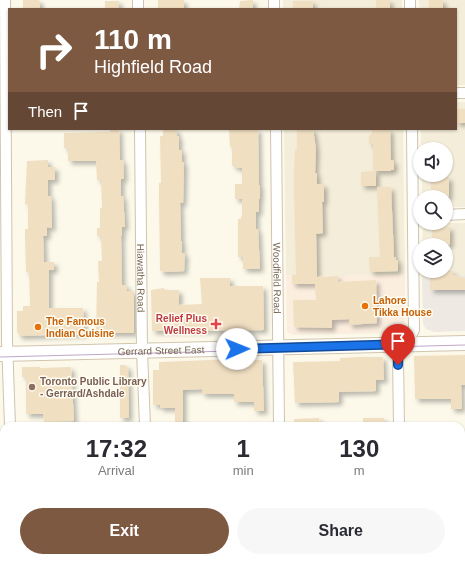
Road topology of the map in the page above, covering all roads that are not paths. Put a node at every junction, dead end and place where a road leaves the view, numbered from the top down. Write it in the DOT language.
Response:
graph roads {
  1 [pos="5,0"];
  2 [pos="140,130"];
  3 [pos="276,130"];
  4 [pos="412,130"];
  5 [pos="416,190"];
  6 [pos="465,214"];
  7 [pos="453,215"];
  8 [pos="417,230"];
  9 [pos="465,343"];
  10 [pos="407,344"];
  11 [pos="278,348"];
  12 [pos="142,351"];
  13 [pos="4,354"];
  14 [pos="10,422"];
  15 [pos="145,422"];
  16 [pos="279,422"];
  17 [pos="399,422"];
  1 -- 13 [label="street"];
  2 -- 12 [label="street, Hiawatha Road"];
  3 -- 11 [label="street, Woodfield Road"];
  4 -- 5 [label="street"];
  6 -- 7 [label="street"];
  8 -- 10 [label="street"];
  9 -- 10 [label="main road, Gerrard Street East"];
  10 -- 11 [label="main road, Gerrard Street East"];
  10 -- 17 [label="street"];
  11 -- 12 [label="main road, Gerrard Street East"];
  11 -- 16 [label="street, Woodfield Road"];
  12 -- 13 [label="main road, Gerrard Street East"];
  12 -- 15 [label="street, Hiawatha Road"];
  13 -- 14 [label="street"];
}
